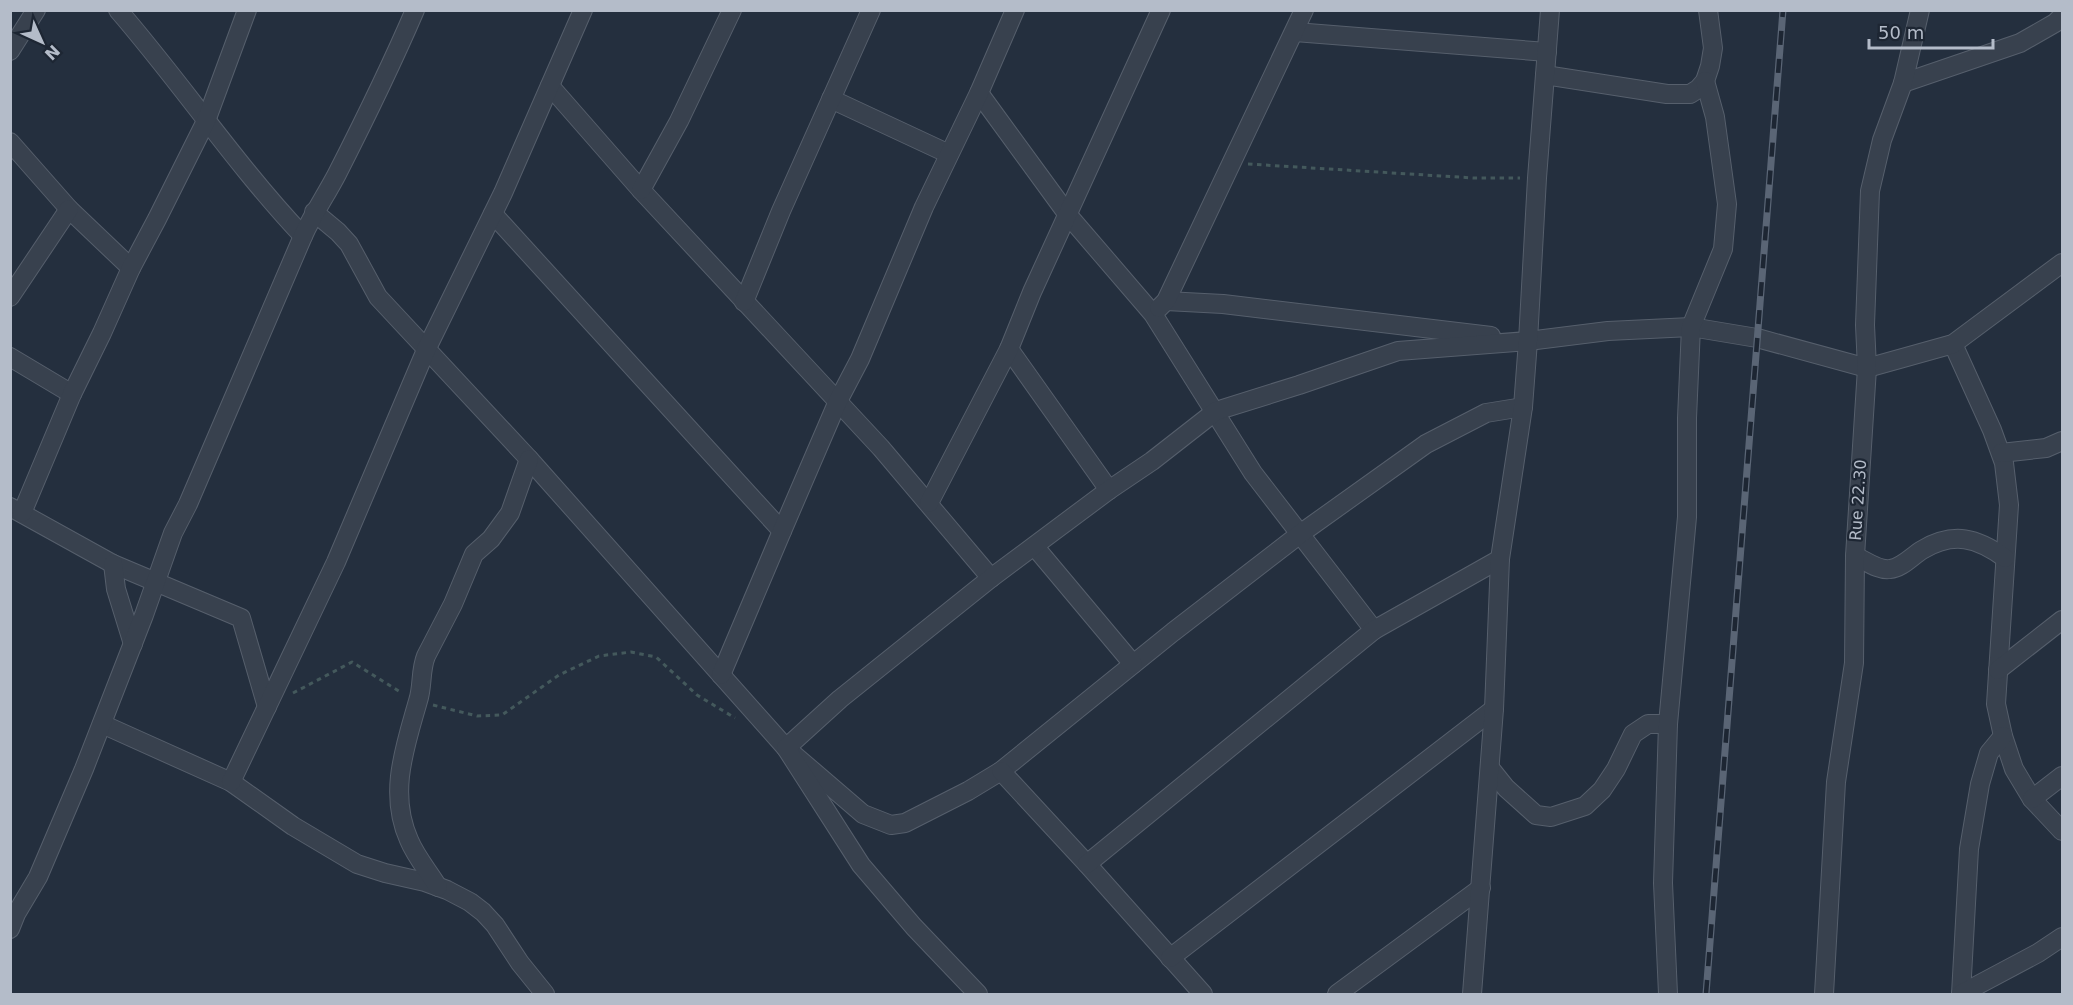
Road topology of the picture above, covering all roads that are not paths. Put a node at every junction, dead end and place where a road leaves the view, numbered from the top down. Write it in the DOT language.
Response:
graph roads {
  1 [pos="36,10"];
  2 [pos="118,10"];
  3 [pos="247,10"];
  4 [pos="415,10"];
  5 [pos="583,10"];
  6 [pos="732,10"];
  7 [pos="871,10"];
  8 [pos="1015,10"];
  9 [pos="1161,10"];
  10 [pos="1304,10"];
  11 [pos="1550,10"];
  12 [pos="1708,10"];
  13 [pos="1920,10"];
  14 [pos="2062,16"];
  15 [pos="1295,32"];
  16 [pos="10,51"];
  17 [pos="1547,52"];
  18 [pos="1545,75"];
  19 [pos="1705,81"];
  20 [pos="1904,83"];
  21 [pos="550,86"];
  22 [pos="979,93"];
  23 [pos="831,99"];
  24 [pos="206,121"];
  25 [pos="10,142"];
  26 [pos="949,154"];
  27 [pos="641,190"];
  28 [pos="69,209"];
  29 [pos="314,212"];
  30 [pos="494,214"];
  31 [pos="1068,215"];
  32 [pos="303,236"];
  33 [pos="2062,263"];
  34 [pos="131,268"];
  35 [pos="10,297"];
  36 [pos="1166,301"];
  37 [pos="744,302"];
  38 [pos="1153,314"];
  39 [pos="1691,327"];
  40 [pos="1528,341"];
  41 [pos="1953,344"];
  42 [pos="1009,349"];
  43 [pos="426,350"];
  44 [pos="10,357"];
  45 [pos="1867,368"];
  46 [pos="72,394"];
  47 [pos="838,401"];
  48 [pos="1522,407"];
  49 [pos="1216,411"];
  50 [pos="2062,441"];
  51 [pos="2001,453"];
  52 [pos="529,459"];
  53 [pos="1109,490"];
  54 [pos="929,503"];
  55 [pos="16,510"];
  56 [pos="782,531"];
  57 [pos="1300,534"];
  58 [pos="1035,546"];
  59 [pos="1855,556"];
  60 [pos="2005,558"];
  61 [pos="1500,559"];
  62 [pos="112,564"];
  63 [pos="991,578"];
  64 [pos="156,583"];
  65 [pos="2062,620"];
  66 [pos="1374,630"];
  67 [pos="133,644"];
  68 [pos="1133,664"];
  69 [pos="1998,670"];
  70 [pos="721,675"];
  71 [pos="267,707"];
  72 [pos="1494,710"];
  73 [pos="102,724"];
  74 [pos="1668,724"];
  75 [pos="2003,736"];
  76 [pos="786,748"];
  77 [pos="1490,768"];
  78 [pos="1001,771"];
  79 [pos="2062,776"];
  80 [pos="231,782"];
  81 [pos="2032,799"];
  82 [pos="2062,831"];
  83 [pos="1087,864"];
  84 [pos="438,887"];
  85 [pos="1480,888"];
  86 [pos="10,929"];
  87 [pos="2062,937"];
  88 [pos="1170,958"];
  89 [pos="545,994"];
  90 [pos="978,994"];
  91 [pos="1203,994"];
  92 [pos="1337,994"];
  93 [pos="1472,994"];
  94 [pos="1668,994"];
  95 [pos="1824,994"];
  96 [pos="1961,994"];
  1 -- 16 [label="street"];
  2 -- 24 [label="street"];
  3 -- 24 [label="street"];
  4 -- 29 [label="street"];
  5 -- 21 [label="street"];
  6 -- 27 [label="street"];
  7 -- 23 [label="street"];
  8 -- 22 [label="street"];
  9 -- 31 [label="street"];
  10 -- 15 [label="street"];
  11 -- 17 [label="street"];
  12 -- 19 [label="street"];
  13 -- 20 [label="street, Rue 22.30"];
  14 -- 20 [label="street"];
  15 -- 17 [label="street"];
  15 -- 36 [label="street"];
  17 -- 18 [label="street"];
  18 -- 19 [label="street"];
  18 -- 40 [label="street"];
  19 -- 39 [label="street"];
  20 -- 45 [label="street, Rue 22.30"];
  21 -- 27 [label="street"];
  21 -- 30 [label="street"];
  22 -- 26 [label="street"];
  22 -- 31 [label="street"];
  23 -- 26 [label="street"];
  23 -- 37 [label="street"];
  24 -- 32 [label="street"];
  24 -- 34 [label="street"];
  25 -- 28 [label="street"];
  26 -- 47 [label="street"];
  27 -- 37 [label="street"];
  28 -- 34 [label="street"];
  28 -- 35 [label="street"];
  29 -- 32 [label="street"];
  29 -- 43 [label="street"];
  30 -- 43 [label="street"];
  30 -- 56 [label="street"];
  31 -- 38 [label="street"];
  31 -- 42 [label="street"];
  32 -- 64 [label="street"];
  33 -- 41 [label="street"];
  34 -- 46 [label="street"];
  36 -- 38 [label="street"];
  36 -- 40 [label="street"];
  37 -- 47 [label="street"];
  38 -- 49 [label="street"];
  39 -- 40 [label="street"];
  39 -- 45 [label="street"];
  39 -- 74 [label="street"];
  40 -- 48 [label="street"];
  40 -- 49 [label="street"];
  41 -- 45 [label="street"];
  41 -- 51 [label="street"];
  42 -- 53 [label="street"];
  42 -- 54 [label="street"];
  43 -- 52 [label="street"];
  43 -- 71 [label="street"];
  44 -- 46 [label="street"];
  45 -- 59 [label="street, Rue 22.30"];
  46 -- 55 [label="street"];
  47 -- 54 [label="street"];
  47 -- 56 [label="street"];
  48 -- 57 [label="street"];
  48 -- 61 [label="street"];
  49 -- 53 [label="street"];
  49 -- 57 [label="street"];
  50 -- 51 [label="street"];
  51 -- 60 [label="street"];
  52 -- 70 [label="street"];
  52 -- 84 [label="street"];
  53 -- 58 [label="street"];
  54 -- 63 [label="street"];
  55 -- 62 [label="street"];
  56 -- 70 [label="street"];
  57 -- 66 [label="street"];
  57 -- 68 [label="street"];
  58 -- 63 [label="street"];
  58 -- 68 [label="street"];
  59 -- 60 [label="street"];
  59 -- 95 [label="street, Rue 22.30"];
  60 -- 69 [label="street"];
  61 -- 66 [label="street"];
  61 -- 72 [label="street"];
  62 -- 64 [label="street"];
  62 -- 67 [label="street"];
  63 -- 76 [label="street"];
  64 -- 67 [label="street"];
  64 -- 71 [label="street"];
  65 -- 69 [label="street"];
  66 -- 83 [label="street"];
  67 -- 73 [label="street"];
  68 -- 78 [label="street"];
  69 -- 75 [label="street"];
  70 -- 76 [label="street"];
  71 -- 80 [label="street"];
  72 -- 77 [label="street"];
  72 -- 88 [label="street"];
  73 -- 80 [label="street"];
  73 -- 86 [label="street"];
  74 -- 77 [label="street"];
  74 -- 94 [label="street"];
  75 -- 81 [label="street"];
  75 -- 96 [label="street"];
  76 -- 78 [label="street"];
  76 -- 90 [label="street"];
  77 -- 85 [label="street"];
  78 -- 83 [label="street"];
  79 -- 81 [label="street"];
  80 -- 84 [label="street"];
  81 -- 82 [label="street"];
  83 -- 88 [label="street"];
  84 -- 89 [label="street"];
  85 -- 92 [label="street"];
  85 -- 93 [label="street"];
  87 -- 96 [label="street"];
  88 -- 91 [label="street"];
}
